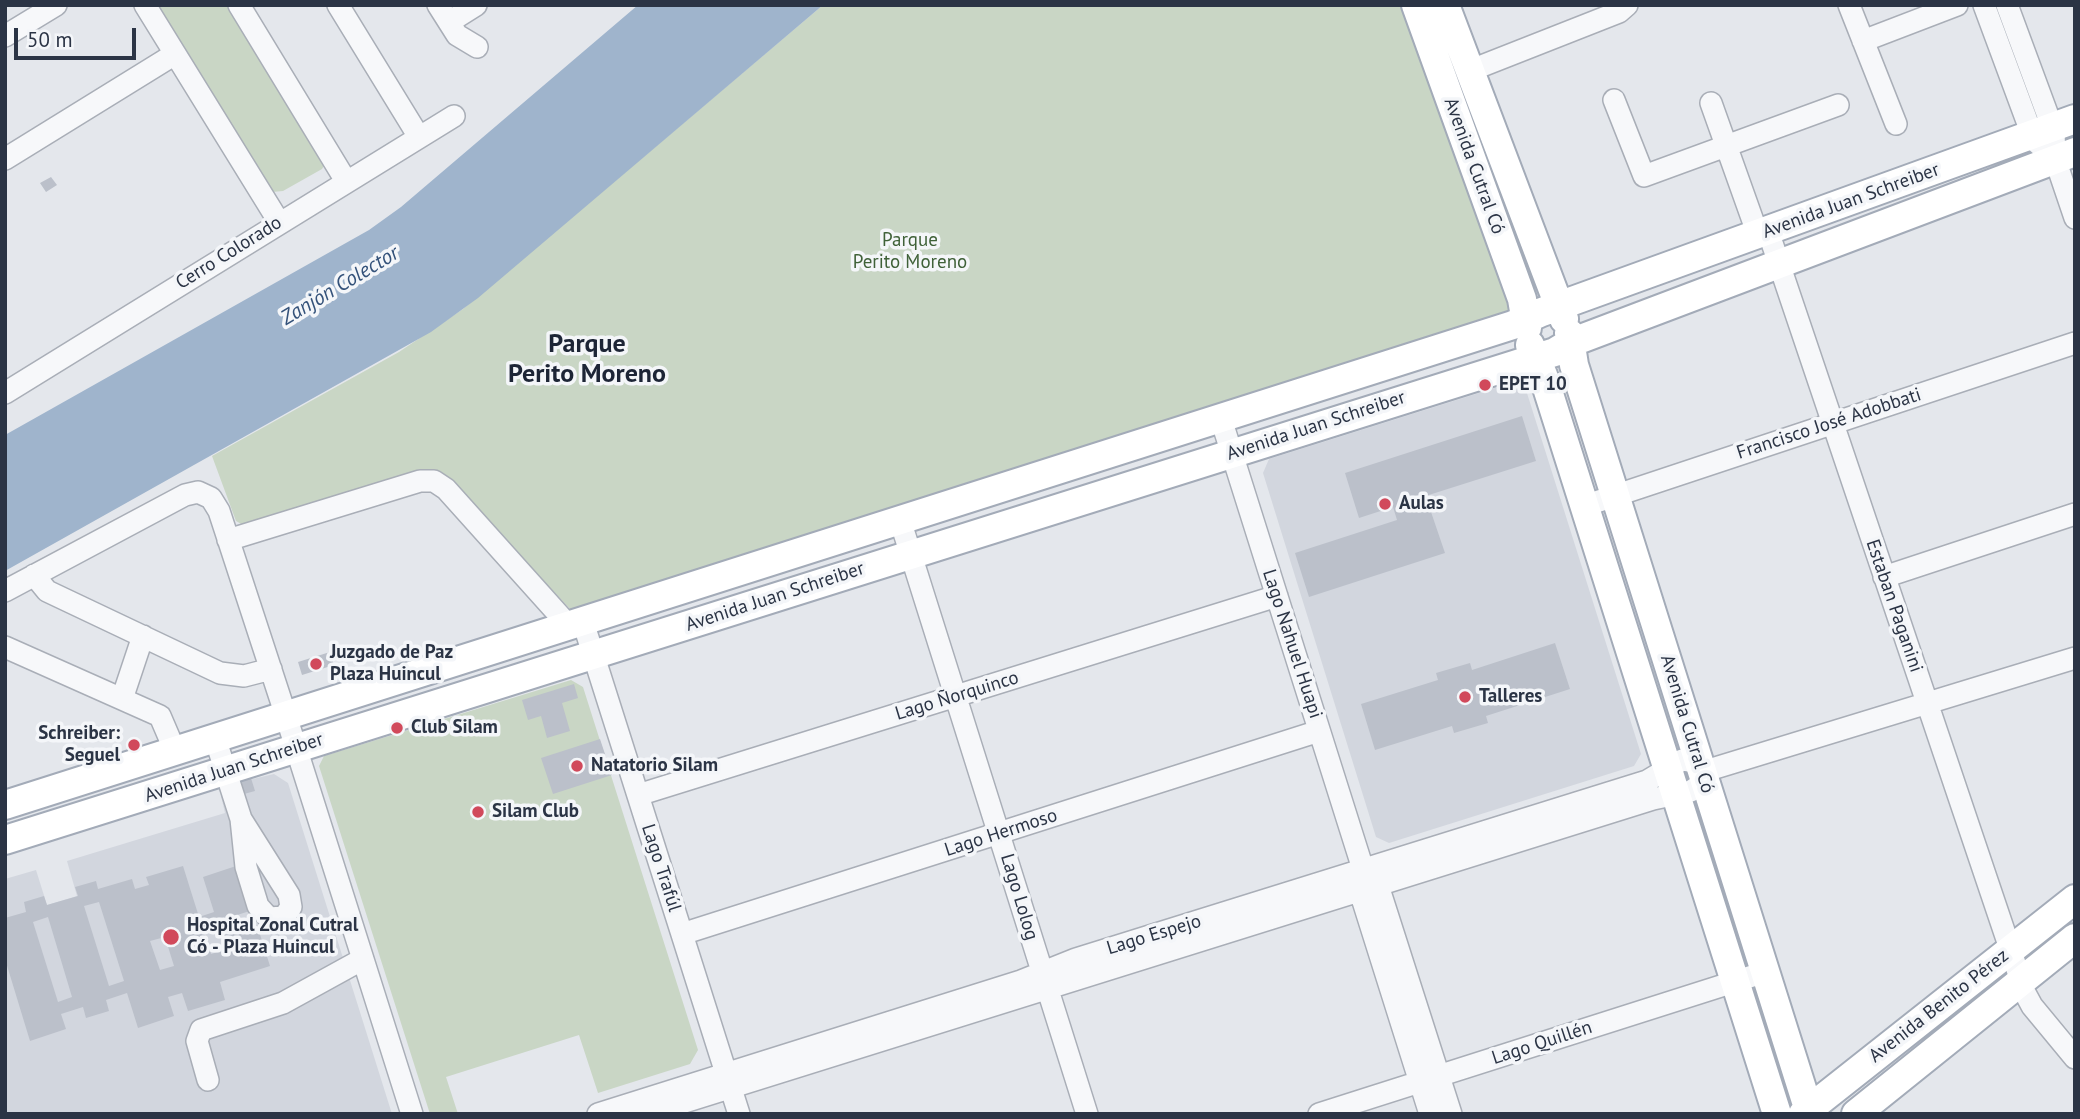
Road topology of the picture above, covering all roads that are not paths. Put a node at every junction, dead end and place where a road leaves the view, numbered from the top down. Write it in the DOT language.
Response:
graph roads {
  1 [pos="56,5"];
  2 [pos="145,5"];
  3 [pos="239,5"];
  4 [pos="338,5"];
  5 [pos="476,5"];
  6 [pos="1416,5"];
  7 [pos="1445,5"];
  8 [pos="1627,5"];
  9 [pos="1849,5"];
  10 [pos="1957,5"];
  11 [pos="1984,5"];
  12 [pos="2007,5"];
  13 [pos="444,14"];
  14 [pos="5,36"];
  15 [pos="1863,41"];
  16 [pos="477,47"];
  17 [pos="175,54"];
  18 [pos="1456,75"];
  19 [pos="1614,100"];
  20 [pos="1711,103"];
  21 [pos="1838,105"];
  22 [pos="454,116"];
  23 [pos="1896,124"];
  24 [pos="2053,128"];
  25 [pos="419,137"];
  26 [pos="1726,145"];
  27 [pos="2065,156"];
  28 [pos="5,159"];
  29 [pos="346,181"];
  30 [pos="2075,218"];
  31 [pos="279,222"];
  32 [pos="1763,233"];
  33 [pos="1779,264"];
  34 [pos="1548,331"];
  35 [pos="2075,343"];
  36 [pos="5,393"];
  37 [pos="1221,419"];
  38 [pos="1832,423"];
  39 [pos="1232,453"];
  40 [pos="1615,495"];
  41 [pos="1584,506"];
  42 [pos="2075,514"];
  43 [pos="900,520"];
  44 [pos="228,540"];
  45 [pos="911,554"];
  46 [pos="34,575"];
  47 [pos="1884,577"];
  48 [pos="5,591"];
  49 [pos="1277,596"];
  50 [pos="576,624"];
  51 [pos="143,636"];
  52 [pos="5,647"];
  53 [pos="593,655"];
  54 [pos="2075,658"];
  55 [pos="271,669"];
  56 [pos="956,696"];
  57 [pos="122,699"];
  58 [pos="1927,703"];
  59 [pos="286,716"];
  60 [pos="1320,732"];
  61 [pos="215,738"];
  62 [pos="296,749"];
  63 [pos="175,751"];
  64 [pos="225,771"];
  65 [pos="1702,772"];
  66 [pos="1672,782"];
  67 [pos="638,795"];
  68 [pos="5,805"];
  69 [pos="5,815"];
  70 [pos="240,819"];
  71 [pos="999,833"];
  72 [pos="5,838"];
  73 [pos="1363,869"];
  74 [pos="1369,888"];
  75 [pos="2075,898"];
  76 [pos="682,934"];
  77 [pos="2075,938"];
  78 [pos="2010,950"];
  79 [pos="363,958"];
  80 [pos="1765,972"];
  81 [pos="1045,980"];
  82 [pos="2021,981"];
  83 [pos="1735,982"];
  84 [pos="2075,1058"];
  85 [pos="1430,1079"];
  86 [pos="208,1080"];
  87 [pos="728,1081"];
  88 [pos="1807,1112"];
  89 [pos="412,1114"];
  90 [pos="598,1114"];
  91 [pos="646,1114"];
  92 [pos="739,1114"];
  93 [pos="1087,1114"];
  94 [pos="1319,1114"];
  95 [pos="1430,1114"];
  96 [pos="1451,1114"];
  97 [pos="1777,1114"];
  98 [pos="1856,1114"];
  1 -- 14 [label="street"];
  2 -- 17 [label="street"];
  3 -- 29 [label="street"];
  4 -- 25 [label="street"];
  5 -- 13 [label="street"];
  6 -- 18 [label="main road, Avenida Cutral Có"];
  7 -- 18 [label="main road, Avenida Cutral Có"];
  8 -- 18 [label="street"];
  9 -- 15 [label="street"];
  10 -- 15 [label="street"];
  11 -- 24 [label="street"];
  12 -- 24 [label="street"];
  13 -- 16 [label="street"];
  15 -- 23 [label="street"];
  17 -- 28 [label="street"];
  17 -- 31 [label="street"];
  18 -- 34 [label="main road, Avenida Cutral Có"];
  19 -- 26 [label="street"];
  20 -- 26 [label="street, Estaban Paganini"];
  21 -- 26 [label="street"];
  22 -- 25 [label="street, Cerro Colorado"];
  24 -- 27 [label="street"];
  24 -- 32 [label="main road, Avenida Juan Schreiber"];
  25 -- 29 [label="street, Cerro Colorado"];
  26 -- 32 [label="street, Estaban Paganini"];
  27 -- 30 [label="street"];
  27 -- 33 [label="main road, Avenida Juan Schreiber"];
  29 -- 31 [label="street, Cerro Colorado"];
  31 -- 36 [label="street, Cerro Colorado"];
  32 -- 33 [label="street, Estaban Paganini"];
  32 -- 34 [label="main road, Avenida Juan Schreiber"];
  33 -- 34 [label="main road, Avenida Juan Schreiber"];
  33 -- 38 [label="street, Estaban Paganini"];
  34 -- 37 [label="main road, Avenida Juan Schreiber"];
  34 -- 39 [label="main road, Avenida Juan Schreiber"];
  34 -- 40 [label="main road, Avenida Cutral Có"];
  34 -- 41 [label="main road, Avenida Cutral Có"];
  35 -- 38 [label="street, Francisco José Adobbati"];
  37 -- 39 [label="street, Lago Nahuel Huapi"];
  37 -- 43 [label="main road, Avenida Juan Schreiber"];
  38 -- 40 [label="street, Francisco José Adobbati"];
  38 -- 47 [label="street, Estaban Paganini"];
  39 -- 45 [label="main road, Avenida Juan Schreiber"];
  39 -- 49 [label="street, Lago Nahuel Huapi"];
  40 -- 41 [label="street, Francisco José Adobbati"];
  40 -- 65 [label="main road, Avenida Cutral Có"];
  41 -- 66 [label="main road, Avenida Cutral Có"];
  42 -- 47 [label="street"];
  43 -- 45 [label="street, Lago Lolog"];
  43 -- 50 [label="main road, Avenida Juan Schreiber"];
  44 -- 46 [label="street"];
  44 -- 50 [label="street"];
  44 -- 55 [label="street"];
  45 -- 53 [label="main road, Avenida Juan Schreiber"];
  45 -- 56 [label="street, Lago Lolog"];
  46 -- 48 [label="street"];
  46 -- 51 [label="street"];
  47 -- 58 [label="street, Estaban Paganini"];
  49 -- 56 [label="street, Lago Ñorquinco"];
  49 -- 60 [label="street, Lago Nahuel Huapi"];
  50 -- 53 [label="street, Lago Trafúl"];
  50 -- 59 [label="main road, Avenida Juan Schreiber"];
  51 -- 55 [label="street"];
  51 -- 57 [label="street"];
  52 -- 57 [label="street"];
  53 -- 62 [label="main road, Avenida Juan Schreiber"];
  53 -- 67 [label="street, Lago Trafúl"];
  54 -- 58 [label="street, Lago Espejo"];
  55 -- 59 [label="street"];
  56 -- 67 [label="street, Lago Ñorquinco"];
  56 -- 71 [label="street, Lago Lolog"];
  57 -- 63 [label="street"];
  58 -- 65 [label="street, Lago Espejo"];
  58 -- 78 [label="street, Estaban Paganini"];
  59 -- 61 [label="main road, Avenida Juan Schreiber"];
  59 -- 62 [label="street"];
  60 -- 71 [label="street, Lago Hermoso"];
  60 -- 73 [label="street, Lago Nahuel Huapi"];
  61 -- 63 [label="main road, Avenida Juan Schreiber"];
  61 -- 64 [label="street"];
  62 -- 64 [label="main road, Avenida Juan Schreiber"];
  62 -- 79 [label="street"];
  63 -- 68 [label="main road, Avenida Juan Schreiber"];
  64 -- 70 [label="street"];
  64 -- 72 [label="main road, Avenida Juan Schreiber"];
  65 -- 66 [label="street, Lago Espejo"];
  65 -- 80 [label="main road, Avenida Cutral Có"];
  66 -- 73 [label="street, Lago Espejo"];
  66 -- 74 [label="street, Lago Espejo"];
  66 -- 83 [label="main road, Avenida Cutral Có"];
  67 -- 76 [label="street, Lago Trafúl"];
  69 -- 72 [label="main road"];
  71 -- 76 [label="street, Lago Hermoso"];
  71 -- 81 [label="street, Lago Lolog"];
  73 -- 74 [label="street, Lago Nahuel Huapi"];
  73 -- 81 [label="street, Lago Espejo"];
  74 -- 81 [label="street, Lago Espejo"];
  74 -- 85 [label="street, Lago Nahuel Huapi"];
  75 -- 78 [label="main road, Avenida Benito Pérez"];
  76 -- 87 [label="street, Lago Trafúl"];
  77 -- 82 [label="main road, Avenida Benito Pérez"];
  78 -- 82 [label="street, Estaban Paganini"];
  78 -- 88 [label="main road, Avenida Benito Pérez"];
  79 -- 86 [label="street"];
  79 -- 89 [label="street"];
  80 -- 83 [label="street, Lago Quillén"];
  80 -- 88 [label="main road, Avenida Cutral Có"];
  81 -- 87 [label="street, Lago Espejo"];
  81 -- 93 [label="street, Lago Lolog"];
  82 -- 84 [label="street, Estaban Paganini"];
  82 -- 98 [label="main road, Avenida Benito Pérez"];
  83 -- 85 [label="street, Lago Quillén"];
  83 -- 97 [label="main road, Avenida Cutral Có"];
  85 -- 94 [label="street, Lago Quillén"];
  85 -- 95 [label="street, Lago Nahuel Huapi"];
  85 -- 96 [label="street, Lago Nahuel Huapi"];
  87 -- 90 [label="street, Lago Espejo"];
  87 -- 91 [label="street, Lago Espejo"];
  87 -- 92 [label="street, Lago Trafúl"];
}
